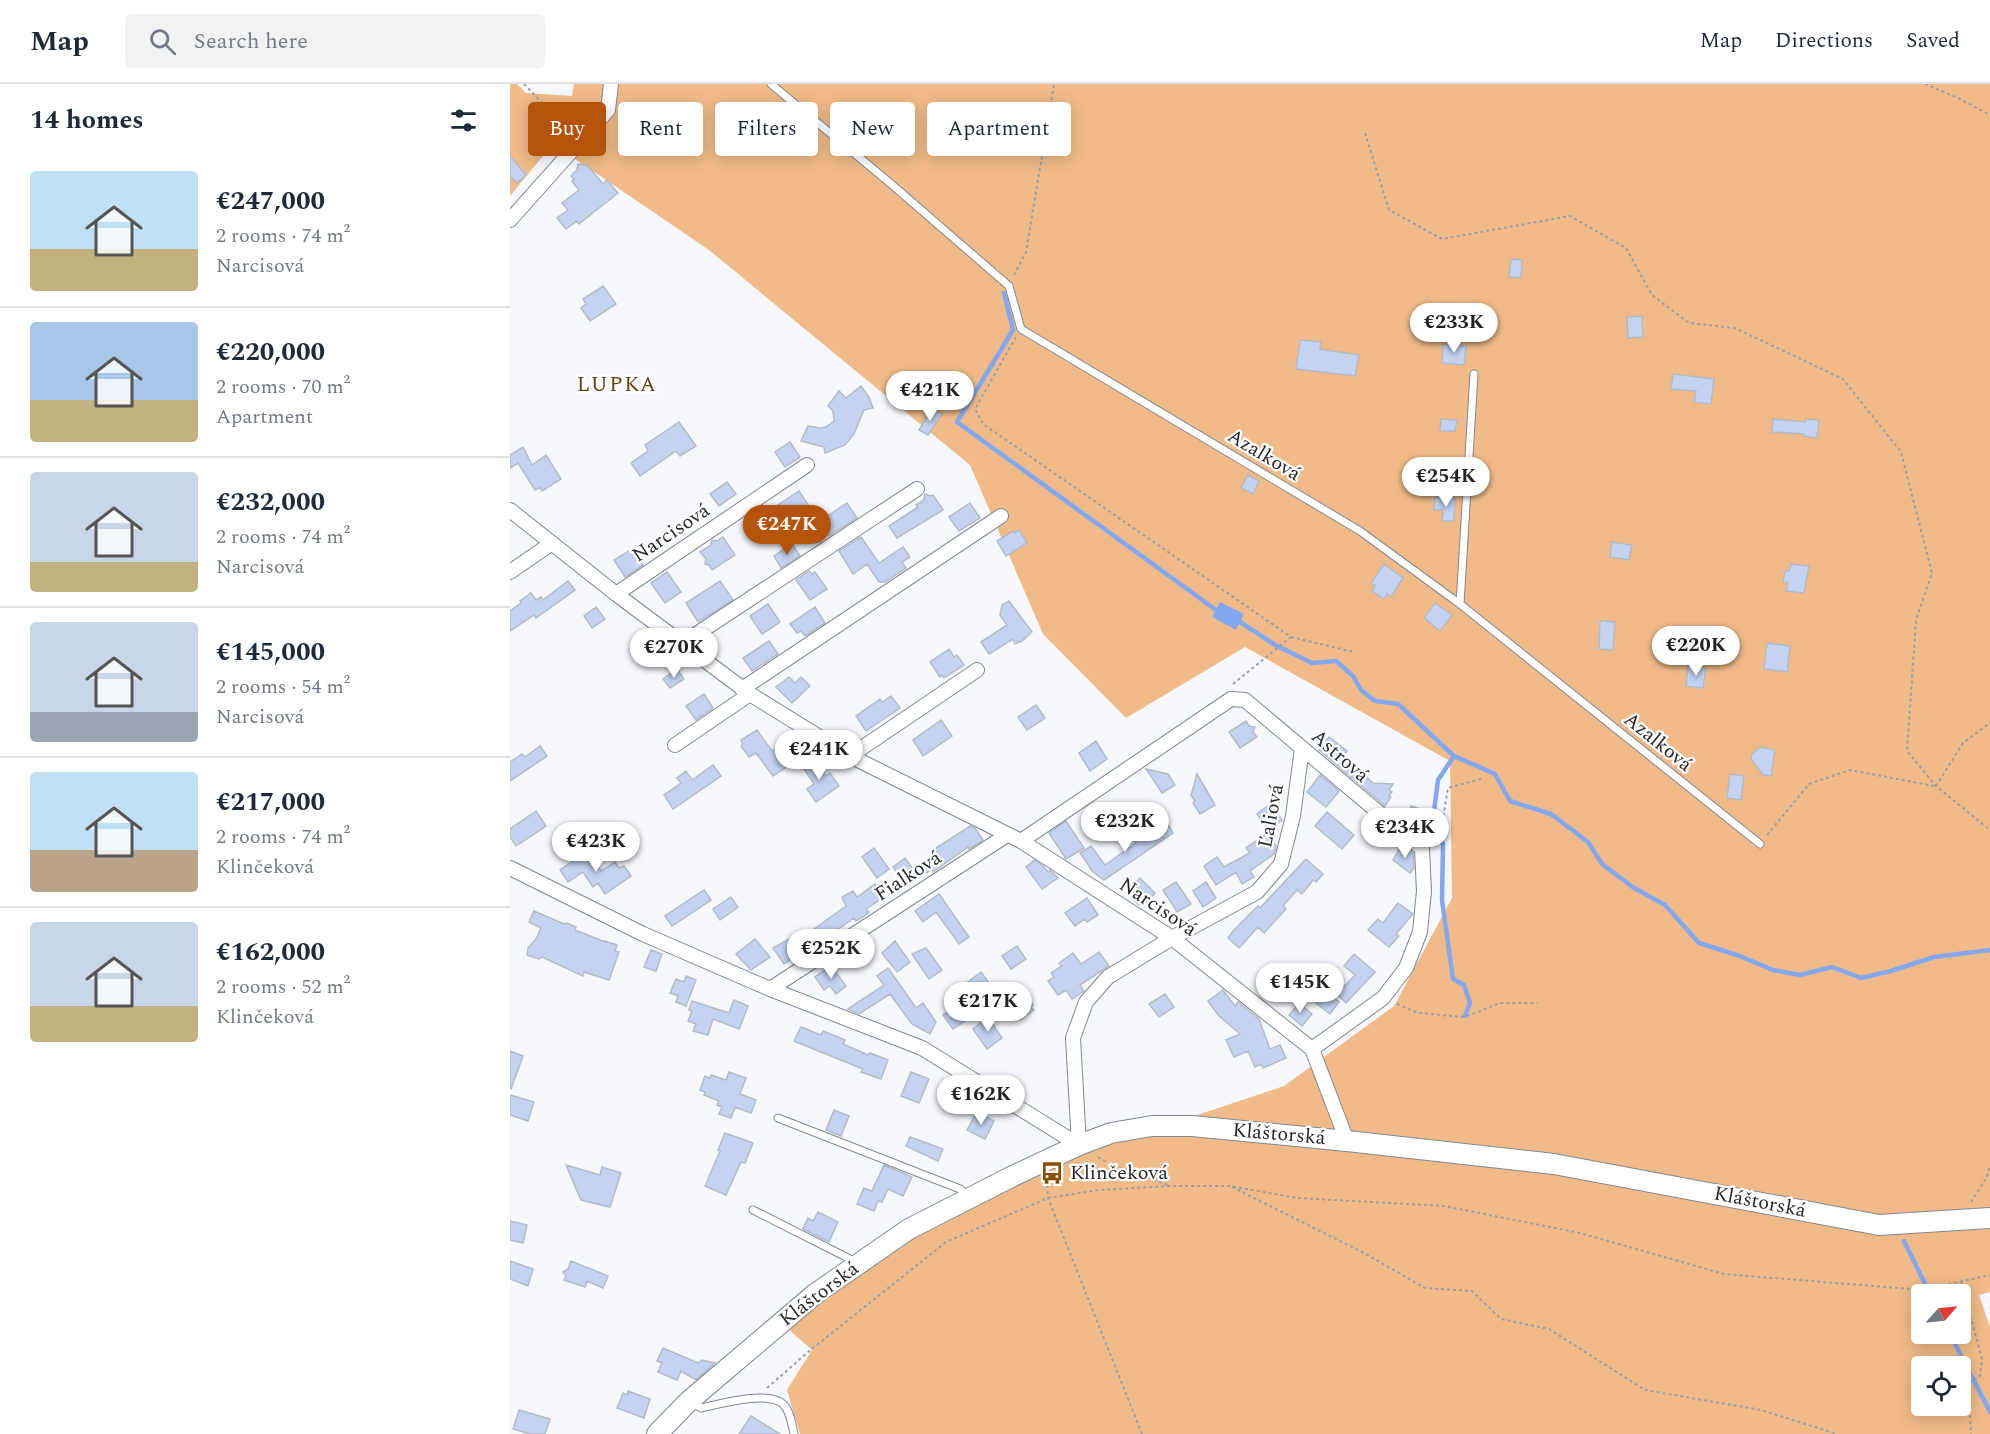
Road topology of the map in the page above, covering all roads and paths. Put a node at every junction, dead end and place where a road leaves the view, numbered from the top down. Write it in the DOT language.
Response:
graph roads {
  1 [pos="525,84"];
  2 [pos="611,84"];
  3 [pos="771,84"];
  4 [pos="1054,84"];
  5 [pos="1925,84"];
  6 [pos="542,102"];
  7 [pos="606,112"];
  8 [pos="1990,115"];
  9 [pos="1365,133"];
  10 [pos="567,156"];
  11 [pos="510,220"];
  12 [pos="1009,286"];
  13 [pos="1021,329"];
  14 [pos="1474,374"];
  15 [pos="807,465"];
  16 [pos="917,489"];
  17 [pos="510,510"];
  18 [pos="1001,516"];
  19 [pos="552,543"];
  20 [pos="510,572"];
  21 [pos="616,594"];
  22 [pos="1460,604"];
  23 [pos="1291,637"];
  24 [pos="683,643"];
  25 [pos="1354,652"];
  26 [pos="977,670"];
  27 [pos="1233,684"];
  28 [pos="746,691"];
  29 [pos="1990,723"];
  30 [pos="675,745"];
  31 [pos="1302,748"];
  32 [pos="850,756"];
  33 [pos="1484,778"];
  34 [pos="1936,786"];
  35 [pos="1990,830"];
  36 [pos="1007,834"];
  37 [pos="1439,837"];
  38 [pos="1021,842"];
  39 [pos="1760,844"];
  40 [pos="510,868"];
  41 [pos="1172,938"];
  42 [pos="770,989"];
  43 [pos="1383,998"];
  44 [pos="1537,1003"];
  45 [pos="1312,1049"];
  46 [pos="778,1118"];
  47 [pos="1347,1141"];
  48 [pos="1079,1146"];
  49 [pos="1990,1165"];
  50 [pos="1988,1177"];
  51 [pos="1047,1179"];
  52 [pos="1170,1186"];
  53 [pos="1229,1186"];
  54 [pos="970,1197"];
  55 [pos="1048,1198"];
  56 [pos="753,1210"];
  57 [pos="1960,1218"];
  58 [pos="1990,1218"];
  59 [pos="858,1264"];
  60 [pos="1990,1275"];
  61 [pos="1961,1281"];
  62 [pos="756,1398"];
  63 [pos="689,1401"];
  64 [pos="657,1434"];
  65 [pos="794,1434"];
  66 [pos="1142,1434"];
  67 [pos="1837,1434"];
  68 [pos="1971,1434"];
  1 -- 6 [label="path"];
  2 -- 7 [label="street"];
  3 -- 12 [label="lane"];
  4 -- 12 [label="path"];
  5 -- 8 [label="path"];
  9 -- 34 [label="path"];
  10 -- 11 [label="street"];
  12 -- 13 [label="lane"];
  13 -- 22 [label="lane, Azalková"];
  13 -- 23 [label="path"];
  14 -- 22 [label="lane"];
  15 -- 21 [label="street, Narcisová"];
  16 -- 24 [label="street"];
  17 -- 19 [label="street, Narcisová"];
  18 -- 28 [label="street"];
  19 -- 20 [label="street"];
  19 -- 21 [label="street, Narcisová"];
  21 -- 24 [label="street, Narcisová"];
  22 -- 39 [label="lane, Azalková"];
  23 -- 25 [label="path"];
  23 -- 27 [label="path"];
  24 -- 28 [label="street, Narcisová"];
  26 -- 32 [label="street"];
  28 -- 30 [label="street"];
  28 -- 32 [label="street, Narcisová"];
  29 -- 34 [label="path"];
  31 -- 38 [label="street, Astrová"];
  31 -- 41 [label="street, Ľaliová"];
  31 -- 43 [label="street, Astrová"];
  32 -- 36 [label="street, Narcisová"];
  33 -- 37 [label="path"];
  34 -- 35 [label="path"];
  34 -- 39 [label="path"];
  36 -- 38 [label="street, Narcisová"];
  36 -- 42 [label="street, Fialková"];
  38 -- 41 [label="street, Narcisová"];
  40 -- 42 [label="street"];
  41 -- 45 [label="street, Narcisová"];
  41 -- 48 [label="street, Ľaliová"];
  42 -- 48 [label="street"];
  43 -- 44 [label="path"];
  43 -- 45 [label="street"];
  45 -- 47 [label="street"];
  46 -- 54 [label="lane"];
  47 -- 48 [label="street, Kláštorská"];
  47 -- 57 [label="street, Kláštorská"];
  48 -- 52 [label="path"];
  48 -- 54 [label="street, Kláštorská"];
  49 -- 50 [label="path"];
  50 -- 57 [label="path"];
  51 -- 55 [label="path"];
  52 -- 53 [label="path"];
  52 -- 55 [label="path"];
  53 -- 61 [label="path"];
  53 -- 67 [label="path"];
  54 -- 59 [label="street, Kláštorská"];
  55 -- 62 [label="path"];
  55 -- 66 [label="path"];
  56 -- 59 [label="lane"];
  57 -- 58 [label="street, Kláštorská"];
  59 -- 63 [label="street, Kláštorská"];
  60 -- 61 [label="path"];
  61 -- 68 [label="path"];
  62 -- 63 [label="lane"];
  62 -- 65 [label="lane"];
  63 -- 64 [label="street, Kláštorská"];
}
